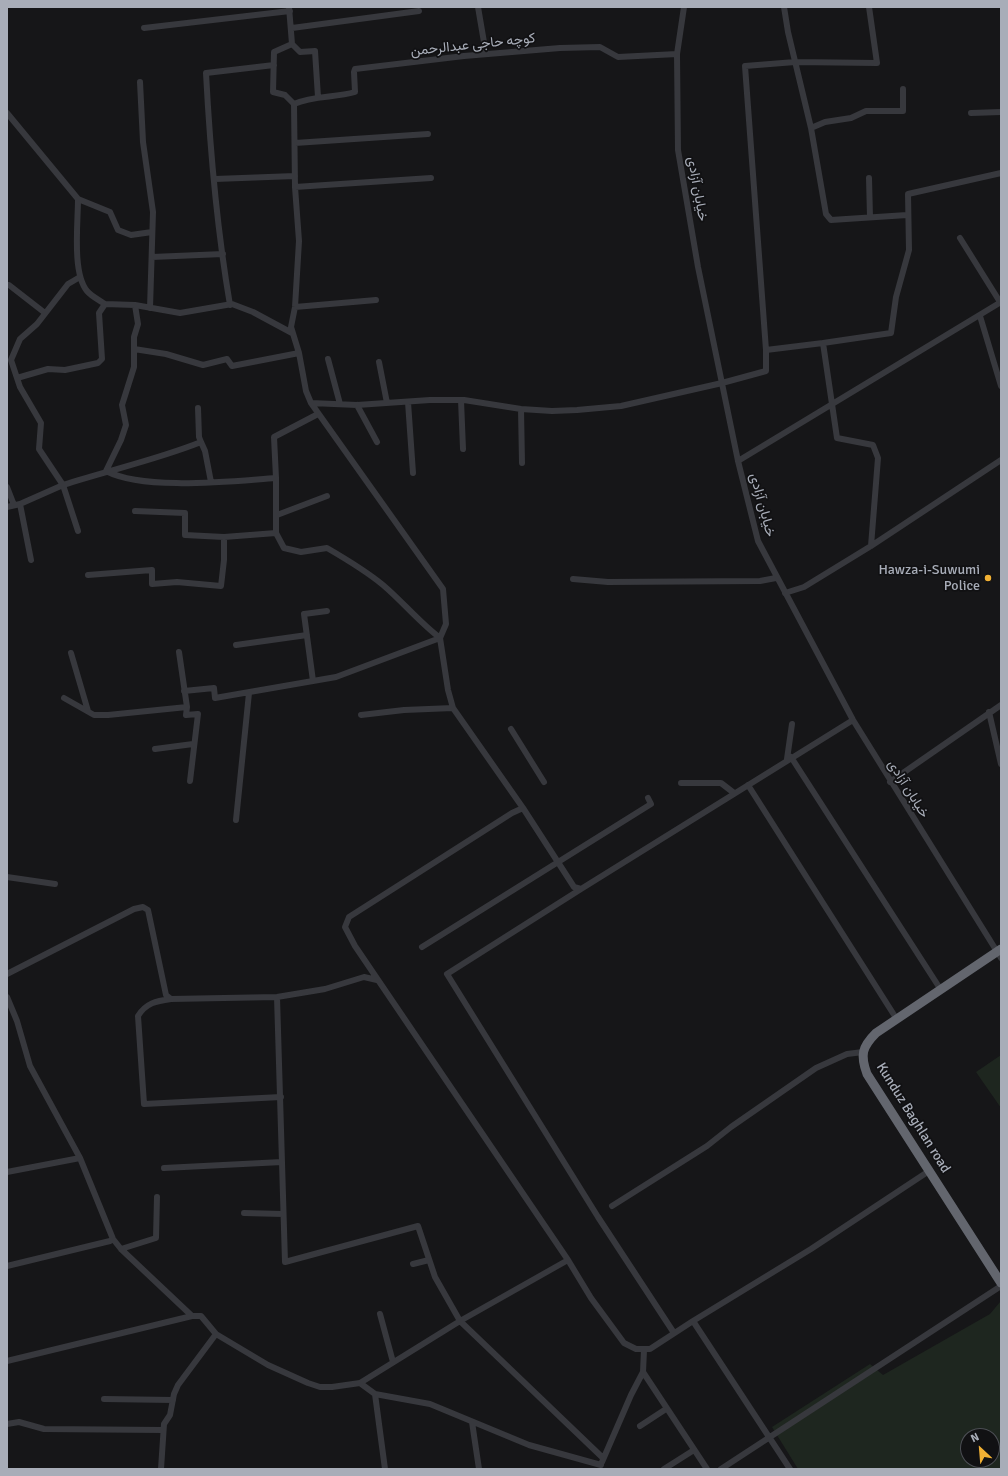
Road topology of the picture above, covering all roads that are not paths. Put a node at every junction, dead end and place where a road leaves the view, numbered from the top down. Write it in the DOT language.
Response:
graph roads {
  1 [pos="478,7"];
  2 [pos="684,7"];
  3 [pos="784,7"];
  4 [pos="869,7"];
  5 [pos="289,9"];
  6 [pos="419,11"];
  7 [pos="144,28"];
  8 [pos="292,28"];
  9 [pos="292,44"];
  10 [pos="486,54"];
  11 [pos="677,54"];
  12 [pos="795,62"];
  13 [pos="274,65"];
  14 [pos="140,82"];
  15 [pos="903,89"];
  16 [pos="318,97"];
  17 [pos="294,104"];
  18 [pos="1001,112"];
  19 [pos="7,113"];
  20 [pos="971,113"];
  21 [pos="811,128"];
  22 [pos="428,134"];
  23 [pos="295,143"];
  24 [pos="1001,173"];
  25 [pos="295,176"];
  26 [pos="431,178"];
  27 [pos="869,178"];
  28 [pos="215,179"];
  29 [pos="295,187"];
  30 [pos="78,200"];
  31 [pos="907,215"];
  32 [pos="870,217"];
  33 [pos="152,232"];
  34 [pos="960,238"];
  35 [pos="223,254"];
  36 [pos="152,257"];
  37 [pos="80,277"];
  38 [pos="7,285"];
  39 [pos="376,300"];
  40 [pos="1001,302"];
  41 [pos="105,304"];
  42 [pos="135,305"];
  43 [pos="230,305"];
  44 [pos="295,307"];
  45 [pos="150,308"];
  46 [pos="45,313"];
  47 [pos="980,316"];
  48 [pos="292,333"];
  49 [pos="823,343"];
  50 [pos="134,349"];
  51 [pos="766,350"];
  52 [pos="299,353"];
  53 [pos="9,355"];
  54 [pos="328,359"];
  55 [pos="379,362"];
  56 [pos="17,378"];
  57 [pos="722,383"];
  58 [pos="1001,386"];
  59 [pos="461,400"];
  60 [pos="408,402"];
  61 [pos="311,403"];
  62 [pos="387,403"];
  63 [pos="340,404"];
  64 [pos="357,405"];
  65 [pos="832,405"];
  66 [pos="198,408"];
  67 [pos="521,409"];
  68 [pos="318,414"];
  69 [pos="201,442"];
  70 [pos="377,442"];
  71 [pos="463,449"];
  72 [pos="1001,460"];
  73 [pos="738,461"];
  74 [pos="522,464"];
  75 [pos="106,471"];
  76 [pos="414,473"];
  77 [pos="276,478"];
  78 [pos="211,482"];
  79 [pos="63,485"];
  80 [pos="7,487"];
  81 [pos="327,496"];
  82 [pos="17,505"];
  83 [pos="7,507"];
  84 [pos="135,511"];
  85 [pos="277,515"];
  86 [pos="78,531"];
  87 [pos="276,533"];
  88 [pos="224,537"];
  89 [pos="872,546"];
  90 [pos="31,560"];
  91 [pos="88,575"];
  92 [pos="776,578"];
  93 [pos="573,579"];
  94 [pos="785,593"];
  95 [pos="327,611"];
  96 [pos="307,635"];
  97 [pos="440,638"];
  98 [pos="236,645"];
  99 [pos="179,652"];
  100 [pos="71,653"];
  101 [pos="313,681"];
  102 [pos="184,691"];
  103 [pos="249,693"];
  104 [pos="64,698"];
  105 [pos="1001,704"];
  106 [pos="187,707"];
  107 [pos="453,708"];
  108 [pos="88,711"];
  109 [pos="989,712"];
  110 [pos="361,715"];
  111 [pos="853,720"];
  112 [pos="792,724"];
  113 [pos="512,730"];
  114 [pos="193,744"];
  115 [pos="155,749"];
  116 [pos="789,758"];
  117 [pos="1001,764"];
  118 [pos="190,781"];
  119 [pos="544,782"];
  120 [pos="890,782"];
  121 [pos="681,783"];
  122 [pos="748,785"];
  123 [pos="734,794"];
  124 [pos="648,798"];
  125 [pos="523,808"];
  126 [pos="236,820"];
  127 [pos="559,862"];
  128 [pos="7,877"];
  129 [pos="55,884"];
  130 [pos="581,889"];
  131 [pos="422,947"];
  132 [pos="1000,953"];
  133 [pos="367,964"];
  134 [pos="7,974"];
  135 [pos="364,976"];
  136 [pos="378,980"];
  137 [pos="941,990"];
  138 [pos="7,997"];
  139 [pos="277,997"];
  140 [pos="171,999"];
  141 [pos="10,1008"];
  142 [pos="896,1018"];
  143 [pos="863,1052"];
  144 [pos="281,1097"];
  145 [pos="80,1158"];
  146 [pos="282,1162"];
  147 [pos="164,1168"];
  148 [pos="929,1171"];
  149 [pos="7,1172"];
  150 [pos="157,1197"];
  151 [pos="612,1206"];
  152 [pos="244,1213"];
  153 [pos="283,1214"];
  154 [pos="113,1239"];
  155 [pos="121,1249"];
  156 [pos="429,1260"];
  157 [pos="568,1260"];
  158 [pos="413,1264"];
  159 [pos="7,1266"];
  160 [pos="1001,1283"];
  161 [pos="1001,1286"];
  162 [pos="380,1314"];
  163 [pos="192,1316"];
  164 [pos="460,1321"];
  165 [pos="692,1321"];
  166 [pos="674,1333"];
  167 [pos="216,1334"];
  168 [pos="644,1350"];
  169 [pos="7,1361"];
  170 [pos="393,1362"];
  171 [pos="643,1372"];
  172 [pos="360,1383"];
  173 [pos="375,1394"];
  174 [pos="104,1400"];
  175 [pos="173,1400"];
  176 [pos="666,1409"];
  177 [pos="472,1422"];
  178 [pos="7,1424"];
  179 [pos="640,1426"];
  180 [pos="163,1430"];
  181 [pos="769,1438"];
  182 [pos="694,1450"];
  183 [pos="604,1458"];
  184 [pos="600,1467"];
  185 [pos="161,1469"];
  186 [pos="385,1469"];
  187 [pos="479,1469"];
  188 [pos="664,1469"];
  189 [pos="706,1469"];
  190 [pos="721,1469"];
  191 [pos="790,1469"];
  1 -- 10 [label="street"];
  2 -- 11 [label="street, خیابان آزادی"];
  3 -- 12 [label="street"];
  4 -- 12 [label="street"];
  5 -- 7 [label="street"];
  5 -- 8 [label="street"];
  6 -- 8 [label="street"];
  8 -- 9 [label="street"];
  9 -- 13 [label="street"];
  9 -- 16 [label="street"];
  10 -- 11 [label="street, کوچه حاجی عبدالرحمن"];
  10 -- 16 [label="street, کوچه حاجی عبدالرحمن"];
  11 -- 57 [label="street, خیابان آزادی"];
  12 -- 21 [label="street"];
  12 -- 51 [label="street"];
  13 -- 17 [label="street"];
  13 -- 28 [label="street"];
  14 -- 33 [label="street"];
  15 -- 21 [label="street"];
  16 -- 17 [label="street, کوچه حاجی عبدالرحمن"];
  17 -- 23 [label="street"];
  18 -- 20 [label="street"];
  19 -- 30 [label="street"];
  21 -- 32 [label="street"];
  22 -- 23 [label="street"];
  23 -- 25 [label="street"];
  24 -- 31 [label="street"];
  25 -- 28 [label="street"];
  25 -- 29 [label="street"];
  26 -- 29 [label="street"];
  27 -- 32 [label="street"];
  28 -- 35 [label="street"];
  29 -- 44 [label="street"];
  30 -- 33 [label="street"];
  30 -- 37 [label="street"];
  31 -- 32 [label="street"];
  31 -- 49 [label="street"];
  33 -- 36 [label="street"];
  34 -- 40 [label="street"];
  35 -- 36 [label="street"];
  35 -- 43 [label="street"];
  36 -- 45 [label="street"];
  37 -- 41 [label="street"];
  37 -- 46 [label="street"];
  38 -- 46 [label="street"];
  39 -- 44 [label="street"];
  40 -- 47 [label="street"];
  41 -- 42 [label="street"];
  41 -- 56 [label="street"];
  42 -- 45 [label="street"];
  42 -- 50 [label="street"];
  43 -- 45 [label="street"];
  43 -- 48 [label="street"];
  44 -- 48 [label="street"];
  46 -- 53 [label="street"];
  47 -- 58 [label="street"];
  47 -- 65 [label="street"];
  48 -- 52 [label="street"];
  49 -- 51 [label="street"];
  49 -- 65 [label="street"];
  50 -- 52 [label="street"];
  50 -- 75 [label="street"];
  51 -- 57 [label="street"];
  52 -- 61 [label="street"];
  53 -- 56 [label="street"];
  54 -- 63 [label="street"];
  55 -- 62 [label="street"];
  56 -- 79 [label="street"];
  57 -- 67 [label="street"];
  57 -- 73 [label="street, خیابان آزادی"];
  59 -- 60 [label="street"];
  59 -- 67 [label="street"];
  59 -- 71 [label="street"];
  60 -- 62 [label="street"];
  60 -- 76 [label="street"];
  61 -- 63 [label="street"];
  61 -- 68 [label="street"];
  62 -- 64 [label="street"];
  63 -- 64 [label="street"];
  64 -- 70 [label="street"];
  65 -- 73 [label="street"];
  65 -- 89 [label="street"];
  66 -- 69 [label="street"];
  67 -- 74 [label="street"];
  68 -- 77 [label="street"];
  68 -- 97 [label="street"];
  69 -- 75 [label="street"];
  69 -- 78 [label="street"];
  72 -- 89 [label="street"];
  73 -- 92 [label="street, خیابان آزادی"];
  75 -- 78 [label="street"];
  75 -- 79 [label="street"];
  77 -- 78 [label="street"];
  77 -- 85 [label="street"];
  79 -- 82 [label="street"];
  79 -- 86 [label="street"];
  80 -- 82 [label="street"];
  81 -- 85 [label="street"];
  82 -- 83 [label="street"];
  82 -- 90 [label="street"];
  84 -- 88 [label="street"];
  85 -- 87 [label="street"];
  87 -- 88 [label="street"];
  87 -- 97 [label="street"];
  88 -- 91 [label="street"];
  89 -- 94 [label="street"];
  92 -- 93 [label="street"];
  92 -- 94 [label="street, خیابان آزادی"];
  94 -- 111 [label="street, خیابان آزادی"];
  95 -- 96 [label="street"];
  96 -- 98 [label="street"];
  96 -- 101 [label="street"];
  97 -- 101 [label="street"];
  97 -- 107 [label="street"];
  99 -- 102 [label="street"];
  100 -- 108 [label="street"];
  101 -- 103 [label="street"];
  102 -- 103 [label="street"];
  102 -- 106 [label="street"];
  103 -- 126 [label="street"];
  104 -- 108 [label="street"];
  105 -- 109 [label="street"];
  106 -- 108 [label="street"];
  106 -- 114 [label="street"];
  107 -- 110 [label="street"];
  107 -- 125 [label="street"];
  109 -- 117 [label="street"];
  109 -- 120 [label="street"];
  111 -- 116 [label="street"];
  111 -- 120 [label="street, خیابان آزادی"];
  112 -- 116 [label="street"];
  113 -- 119 [label="street"];
  114 -- 115 [label="street"];
  114 -- 118 [label="street"];
  116 -- 122 [label="street"];
  116 -- 137 [label="street"];
  120 -- 132 [label="street, خیابان آزادی"];
  121 -- 123 [label="street"];
  122 -- 123 [label="street"];
  122 -- 142 [label="street"];
  123 -- 130 [label="street"];
  124 -- 127 [label="street"];
  125 -- 127 [label="street"];
  125 -- 133 [label="street"];
  127 -- 130 [label="street"];
  127 -- 131 [label="street"];
  128 -- 129 [label="street"];
  130 -- 166 [label="street"];
  132 -- 137 [label="highway, Kunduz Baghlan road"];
  133 -- 135 [label="street"];
  133 -- 136 [label="street"];
  134 -- 140 [label="street"];
  135 -- 136 [label="street"];
  135 -- 139 [label="street"];
  136 -- 157 [label="street"];
  137 -- 142 [label="highway, Kunduz Baghlan road"];
  138 -- 141 [label="street"];
  139 -- 140 [label="street"];
  139 -- 144 [label="street"];
  140 -- 144 [label="street"];
  141 -- 145 [label="street"];
  142 -- 143 [label="highway, Kunduz Baghlan road"];
  143 -- 148 [label="highway, Kunduz Baghlan road"];
  143 -- 151 [label="street"];
  144 -- 146 [label="street"];
  145 -- 149 [label="street"];
  145 -- 154 [label="street"];
  146 -- 147 [label="street"];
  146 -- 153 [label="street"];
  148 -- 160 [label="highway, Kunduz Baghlan road"];
  148 -- 165 [label="street"];
  150 -- 155 [label="street"];
  152 -- 153 [label="street"];
  153 -- 156 [label="street"];
  154 -- 155 [label="street"];
  154 -- 159 [label="street"];
  155 -- 163 [label="street"];
  156 -- 158 [label="street"];
  156 -- 164 [label="street"];
  157 -- 164 [label="street"];
  157 -- 168 [label="street"];
  161 -- 181 [label="street"];
  162 -- 170 [label="street"];
  163 -- 167 [label="street"];
  163 -- 169 [label="street"];
  164 -- 170 [label="street"];
  164 -- 183 [label="street"];
  165 -- 166 [label="street"];
  165 -- 181 [label="street"];
  166 -- 168 [label="street"];
  167 -- 172 [label="street"];
  167 -- 175 [label="street"];
  168 -- 171 [label="street"];
  170 -- 172 [label="street"];
  171 -- 176 [label="street"];
  171 -- 183 [label="street"];
  172 -- 173 [label="street"];
  173 -- 177 [label="street"];
  173 -- 186 [label="street"];
  174 -- 175 [label="street"];
  175 -- 180 [label="street"];
  176 -- 179 [label="street"];
  176 -- 182 [label="street"];
  177 -- 184 [label="street"];
  177 -- 187 [label="street"];
  178 -- 180 [label="street"];
  180 -- 185 [label="street"];
  181 -- 190 [label="street"];
  181 -- 191 [label="street"];
  182 -- 188 [label="street"];
  182 -- 189 [label="street"];
  183 -- 184 [label="street"];
}
